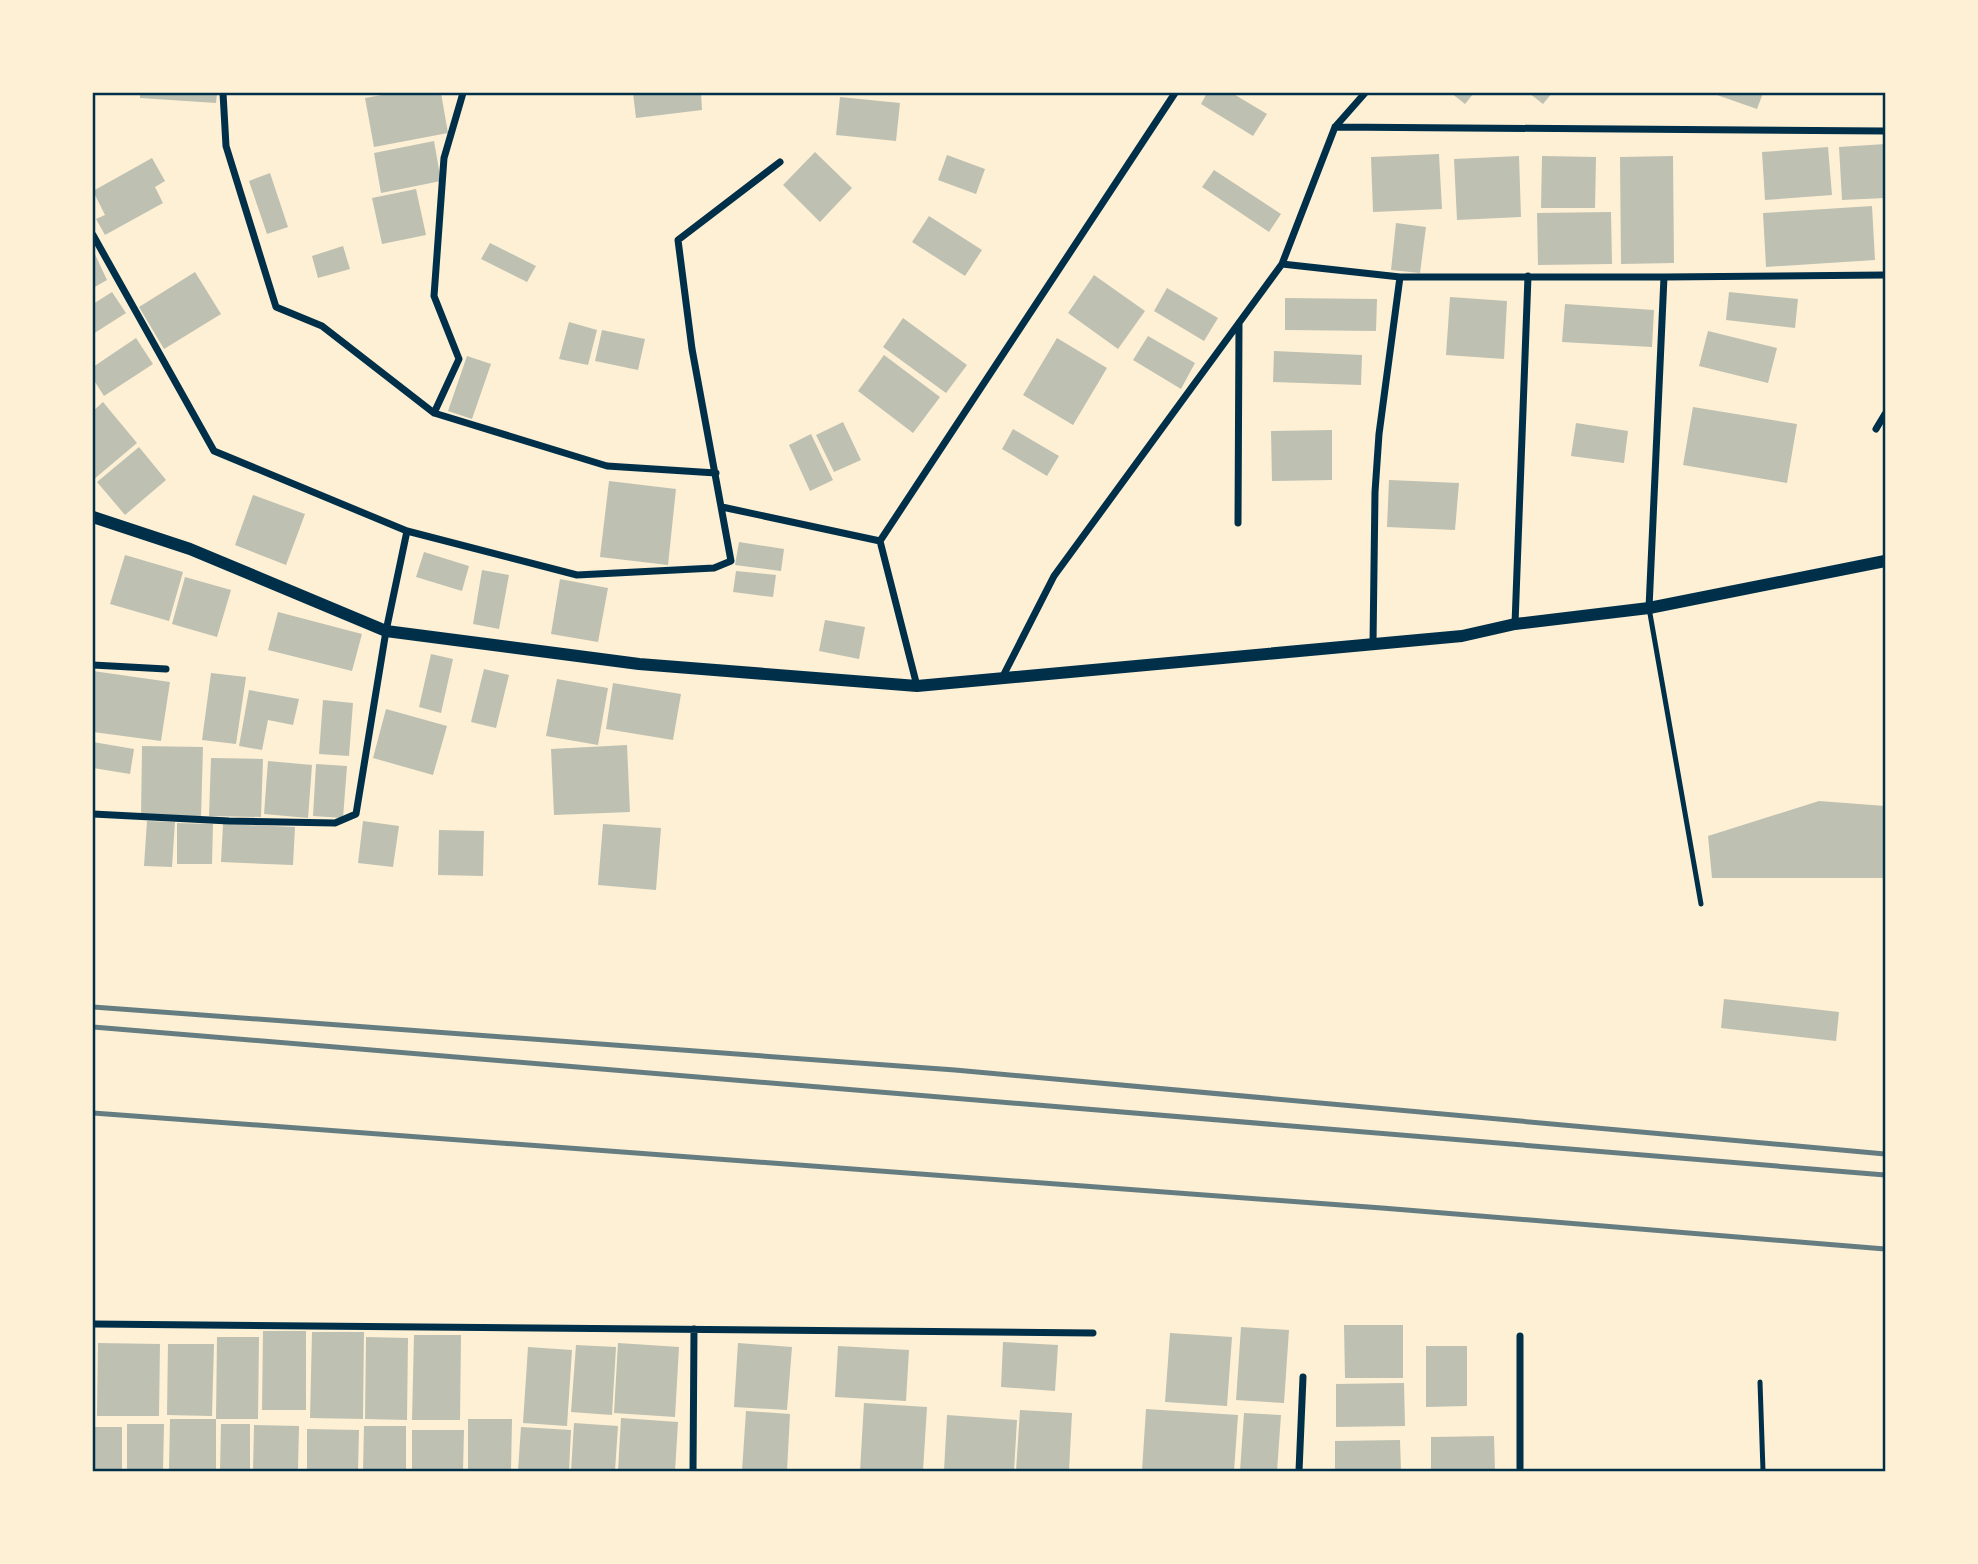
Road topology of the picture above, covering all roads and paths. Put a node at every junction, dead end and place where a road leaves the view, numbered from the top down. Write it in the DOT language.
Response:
graph roads {
  1 [pos="223,93"];
  2 [pos="463,93"];
  3 [pos="1175,93"];
  4 [pos="1365,93"];
  5 [pos="1335,127"];
  6 [pos="1885,131"];
  7 [pos="780,162"];
  8 [pos="93,235"];
  9 [pos="1282,264"];
  10 [pos="1885,275"];
  11 [pos="1528,276"];
  12 [pos="1400,277"];
  13 [pos="1664,277"];
  14 [pos="1240,322"];
  15 [pos="435,414"];
  16 [pos="1885,414"];
  17 [pos="1876,429"];
  18 [pos="716,473"];
  19 [pos="722,507"];
  20 [pos="93,517"];
  21 [pos="1238,523"];
  22 [pos="407,531"];
  23 [pos="880,541"];
  24 [pos="1885,561"];
  25 [pos="1649,608"];
  26 [pos="1515,624"];
  27 [pos="386,631"];
  28 [pos="1373,644"];
  29 [pos="93,665"];
  30 [pos="166,669"];
  31 [pos="1002,678"];
  32 [pos="916,686"];
  33 [pos="93,814"];
  34 [pos="1701,904"];
  35 [pos="93,1324"];
  36 [pos="694,1329"];
  37 [pos="1093,1333"];
  38 [pos="1520,1336"];
  39 [pos="1303,1377"];
  40 [pos="1760,1382"];
  41 [pos="692,1471"];
  42 [pos="1299,1471"];
  43 [pos="1520,1471"];
  44 [pos="1763,1471"];
  1 -- 15 [label="street"];
  2 -- 15 [label="street"];
  3 -- 23 [label="street"];
  4 -- 5 [label="street"];
  5 -- 6 [label="street"];
  5 -- 9 [label="street"];
  7 -- 18 [label="street"];
  8 -- 22 [label="street"];
  9 -- 12 [label="street"];
  9 -- 14 [label="street"];
  10 -- 13 [label="street"];
  11 -- 12 [label="street"];
  11 -- 13 [label="street"];
  11 -- 26 [label="street"];
  12 -- 28 [label="street"];
  13 -- 25 [label="street"];
  14 -- 21 [label="street"];
  14 -- 31 [label="street"];
  15 -- 18 [label="street"];
  16 -- 17 [label="street"];
  18 -- 19 [label="street"];
  19 -- 22 [label="street"];
  19 -- 23 [label="street"];
  20 -- 27 [label="street"];
  22 -- 27 [label="street"];
  23 -- 32 [label="street"];
  24 -- 25 [label="street"];
  25 -- 26 [label="street"];
  25 -- 34 [label="lane"];
  26 -- 28 [label="street"];
  27 -- 32 [label="street"];
  27 -- 33 [label="street"];
  28 -- 31 [label="street"];
  29 -- 30 [label="street"];
  31 -- 32 [label="street"];
  35 -- 36 [label="street"];
  36 -- 37 [label="street"];
  36 -- 41 [label="street"];
  38 -- 43 [label="street"];
  39 -- 42 [label="street"];
  40 -- 44 [label="lane"];
}
